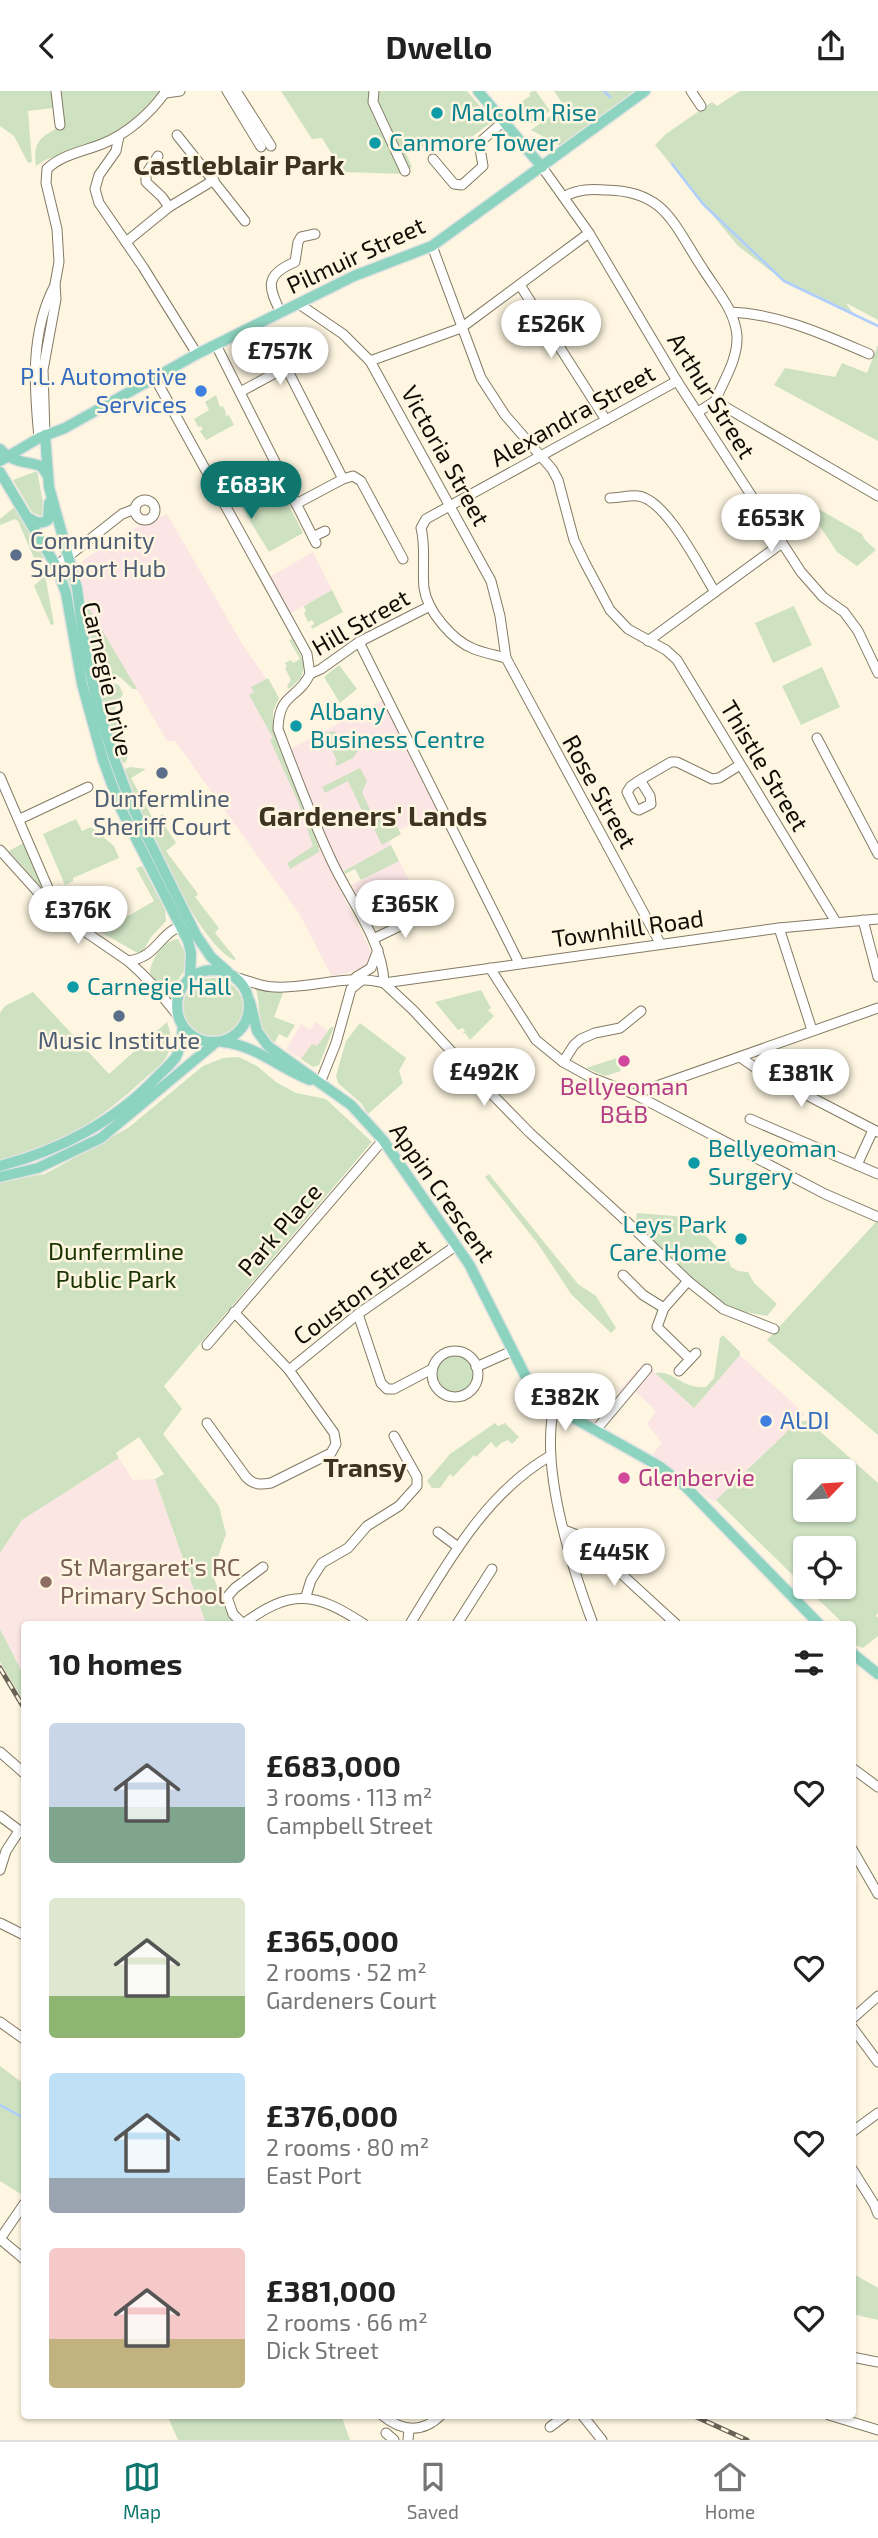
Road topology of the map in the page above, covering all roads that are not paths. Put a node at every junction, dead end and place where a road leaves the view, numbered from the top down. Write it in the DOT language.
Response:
graph roads {
  1 [pos="57,91"];
  2 [pos="180,91"];
  3 [pos="227,91"];
  4 [pos="233,91"];
  5 [pos="374,91"];
  6 [pos="478,91"];
  7 [pos="691,91"];
  8 [pos="166,92"];
  9 [pos="638,93"];
  10 [pos="701,106"];
  11 [pos="505,120"];
  12 [pos="60,125"];
  13 [pos="177,135"];
  14 [pos="118,136"];
  15 [pos="158,156"];
  16 [pos="433,159"];
  17 [pos="542,167"];
  18 [pos="405,171"];
  19 [pos="214,180"];
  20 [pos="565,196"];
  21 [pos="169,207"];
  22 [pos="245,221"];
  23 [pos="589,233"];
  24 [pos="315,234"];
  25 [pos="126,242"];
  26 [pos="432,246"];
  27 [pos="520,285"];
  28 [pos="299,304"];
  29 [pos="731,312"];
  30 [pos="281,313"];
  31 [pos="461,328"];
  32 [pos="216,345"];
  33 [pos="197,353"];
  34 [pos="869,354"];
  35 [pos="305,356"];
  36 [pos="370,361"];
  37 [pos="286,367"];
  38 [pos="155,378"];
  39 [pos="677,381"];
  40 [pos="240,392"];
  41 [pos="715,401"];
  42 [pos="698,412"];
  43 [pos="606,420"];
  44 [pos="65,428"];
  45 [pos="42,436"];
  46 [pos="46,453"];
  47 [pos="2,455"];
  48 [pos="542,456"];
  49 [pos="0,472"];
  50 [pos="343,479"];
  51 [pos="48,481"];
  52 [pos="878,496"];
  53 [pos="610,498"];
  54 [pos="296,504"];
  55 [pos="451,506"];
  56 [pos="135,509"];
  57 [pos="29,518"];
  58 [pos="325,531"];
  59 [pos="782,543"];
  60 [pos="68,557"];
  61 [pos="402,559"];
  62 [pos="56,566"];
  63 [pos="715,592"];
  64 [pos="430,605"];
  65 [pos="649,641"];
  66 [pos="359,642"];
  67 [pos="506,658"];
  68 [pos="878,673"];
  69 [pos="310,674"];
  70 [pos="817,738"];
  71 [pos="740,765"];
  72 [pos="0,777"];
  73 [pos="640,781"];
  74 [pos="88,787"];
  75 [pos="20,819"];
  76 [pos="0,850"];
  77 [pos="878,854"];
  78 [pos="3,862"];
  79 [pos="55,911"];
  80 [pos="406,916"];
  81 [pos="878,919"];
  82 [pos="863,920"];
  83 [pos="836,922"];
  84 [pos="185,924"];
  85 [pos="779,928"];
  86 [pos="373,939"];
  87 [pos="660,943"];
  88 [pos="378,950"];
  89 [pos="128,961"];
  90 [pos="519,963"];
  91 [pos="490,968"];
  92 [pos="233,975"];
  93 [pos="190,977"];
  94 [pos="878,977"];
  95 [pos="351,979"];
  96 [pos="364,979"];
  97 [pos="384,983"];
  98 [pos="330,984"];
  99 [pos="250,1002"];
  100 [pos="878,1008"];
  101 [pos="345,1010"];
  102 [pos="641,1011"];
  103 [pos="181,1022"];
  104 [pos="812,1030"];
  105 [pos="217,1042"];
  106 [pos="740,1057"];
  107 [pos="563,1062"];
  108 [pos="320,1083"];
  109 [pos="634,1094"];
  110 [pos="750,1119"];
  111 [pos="875,1131"];
  112 [pos="383,1140"];
  113 [pos="858,1165"];
  114 [pos="0,1166"];
  115 [pos="878,1174"];
  116 [pos="0,1177"];
  117 [pos="878,1217"];
  118 [pos="457,1245"];
  119 [pos="623,1275"];
  120 [pos="688,1281"];
  121 [pos="664,1308"];
  122 [pos="234,1312"];
  123 [pos="358,1314"];
  124 [pos="774,1329"];
  125 [pos="207,1345"];
  126 [pos="512,1351"];
  127 [pos="476,1367"];
  128 [pos="432,1369"];
  129 [pos="648,1369"];
  130 [pos="289,1370"];
  131 [pos="679,1371"];
  132 [pos="554,1407"];
  133 [pos="208,1423"];
  134 [pos="595,1431"];
  135 [pos="394,1436"];
  136 [pos="550,1456"];
  137 [pos="564,1530"];
  138 [pos="438,1532"];
  139 [pos="457,1546"];
  140 [pos="263,1567"];
  141 [pos="492,1569"];
  142 [pos="306,1596"];
  143 [pos="240,1621"];
  144 [pos="247,1621"];
  145 [pos="359,1621"];
  146 [pos="412,1621"];
  147 [pos="459,1621"];
  148 [pos="592,1621"];
  149 [pos="673,1621"];
  150 [pos="815,1621"];
  151 [pos="856,1656"];
  152 [pos="878,1674"];
  153 [pos="0,1752"];
  154 [pos="21,1770"];
  155 [pos="856,1771"];
  156 [pos="878,1787"];
  157 [pos="0,1815"];
  158 [pos="21,1832"];
  159 [pos="21,1834"];
  160 [pos="856,1856"];
  161 [pos="0,1870"];
  162 [pos="878,1893"];
  163 [pos="0,1923"];
  164 [pos="21,1934"];
  165 [pos="878,1996"];
  166 [pos="856,2015"];
  167 [pos="0,2022"];
  168 [pos="856,2032"];
  169 [pos="21,2037"];
  170 [pos="878,2062"];
  171 [pos="878,2112"];
  172 [pos="856,2128"];
  173 [pos="856,2176"];
  174 [pos="21,2208"];
  175 [pos="878,2214"];
  176 [pos="0,2239"];
  177 [pos="21,2256"];
  178 [pos="856,2358"];
  179 [pos="878,2362"];
  180 [pos="386,2419"];
  181 [pos="436,2419"];
  182 [pos="561,2419"];
  183 [pos="585,2419"];
  184 [pos="842,2419"];
  185 [pos="550,2427"];
  186 [pos="409,2429"];
  187 [pos="878,2430"];
  188 [pos="386,2433"];
  189 [pos="394,2440"];
  190 [pos="408,2440"];
  191 [pos="602,2440"];
  1 -- 12 [label="street"];
  2 -- 8 [label="street"];
  3 -- 4 [label="street"];
  5 -- 18 [label="street"];
  6 -- 11 [label="main road"];
  7 -- 10 [label="street"];
  8 -- 14 [label="street"];
  9 -- 17 [label="main road, Pilmuir Street"];
  11 -- 16 [label="street"];
  11 -- 17 [label="main road"];
  13 -- 19 [label="street"];
  14 -- 25 [label="street"];
  14 -- 45 [label="street"];
  15 -- 21 [label="street"];
  17 -- 20 [label="street, Arthur Street"];
  17 -- 26 [label="main road, Pilmuir Street"];
  19 -- 21 [label="street"];
  19 -- 22 [label="street"];
  20 -- 23 [label="street, Arthur Street"];
  20 -- 29 [label="street"];
  21 -- 25 [label="street"];
  23 -- 27 [label="street"];
  23 -- 39 [label="street, Arthur Street"];
  24 -- 30 [label="street"];
  25 -- 33 [label="street"];
  26 -- 28 [label="main road, Pilmuir Street"];
  26 -- 31 [label="street, Thistle Street"];
  27 -- 31 [label="street"];
  27 -- 43 [label="street"];
  28 -- 30 [label="main road, Pilmuir Street"];
  28 -- 36 [label="street, Victoria Street"];
  29 -- 34 [label="street"];
  29 -- 41 [label="street"];
  30 -- 32 [label="main road, Pilmuir Street"];
  31 -- 36 [label="street"];
  31 -- 48 [label="street, Thistle Street"];
  32 -- 33 [label="main road, Pilmuir Street"];
  32 -- 40 [label="street"];
  33 -- 38 [label="main road, Pilmuir Street"];
  35 -- 37 [label="street"];
  36 -- 55 [label="street, Victoria Street"];
  37 -- 40 [label="street"];
  37 -- 50 [label="street"];
  38 -- 44 [label="main road, Pilmuir Street"];
  38 -- 69 [label="street"];
  39 -- 42 [label="street, Arthur Street"];
  39 -- 43 [label="street, Alexandra Street"];
  40 -- 54 [label="street"];
  41 -- 42 [label="street"];
  41 -- 52 [label="street"];
  42 -- 59 [label="street, Arthur Street"];
  43 -- 48 [label="street, Alexandra Street"];
  44 -- 45 [label="main road, Pilmuir Street"];
  44 -- 46 [label="main road, Pilmuir Street"];
  45 -- 46 [label="main road, Carnegie Drive"];
  45 -- 47 [label="main road, Pilmuir Street"];
  46 -- 51 [label="main road, Carnegie Drive"];
  47 -- 51 [label="main road"];
  48 -- 55 [label="street, Alexandra Street"];
  48 -- 65 [label="street, Thistle Street"];
  49 -- 57 [label="main road, Carnegie Drive"];
  50 -- 54 [label="street"];
  50 -- 61 [label="street"];
  51 -- 57 [label="main road"];
  51 -- 60 [label="main road, Carnegie Drive"];
  53 -- 63 [label="street"];
  54 -- 58 [label="street"];
  55 -- 64 [label="street, Alexandra Street"];
  55 -- 67 [label="street, Victoria Street"];
  56 -- 60 [label="street"];
  57 -- 62 [label="main road, Carnegie Drive"];
  59 -- 63 [label="street"];
  59 -- 68 [label="street, Arthur Street"];
  60 -- 62 [label="street"];
  60 -- 84 [label="main road, Carnegie Drive"];
  62 -- 84 [label="main road, Carnegie Drive"];
  63 -- 65 [label="street"];
  64 -- 66 [label="street, Hill Street"];
  64 -- 67 [label="street"];
  65 -- 71 [label="street, Thistle Street"];
  66 -- 69 [label="street, Hill Street"];
  66 -- 90 [label="street"];
  67 -- 87 [label="street, Rose Street"];
  69 -- 86 [label="street, Hill Street"];
  70 -- 77 [label="street"];
  71 -- 73 [label="street"];
  71 -- 83 [label="street, Thistle Street"];
  72 -- 75 [label="street"];
  74 -- 75 [label="street"];
  75 -- 79 [label="street"];
  76 -- 78 [label="street"];
  78 -- 79 [label="street"];
  79 -- 89 [label="street"];
  80 -- 86 [label="street"];
  81 -- 82 [label="street, Townhill Road"];
  82 -- 83 [label="street, Townhill Road"];
  82 -- 94 [label="street"];
  83 -- 85 [label="street, Townhill Road"];
  84 -- 89 [label="street"];
  84 -- 92 [label="main road, Carnegie Drive"];
  84 -- 93 [label="main road, Carnegie Drive"];
  85 -- 87 [label="street, Townhill Road"];
  85 -- 104 [label="street"];
  86 -- 88 [label="street, Hill Street"];
  87 -- 90 [label="street, Townhill Road"];
  88 -- 95 [label="street"];
  88 -- 97 [label="street, Hill Street"];
  89 -- 103 [label="street"];
  90 -- 91 [label="street, Townhill Road"];
  91 -- 97 [label="street, Townhill Road"];
  91 -- 107 [label="street"];
  92 -- 93 [label="main road"];
  92 -- 98 [label="street"];
  92 -- 99 [label="main road"];
  93 -- 103 [label="main road"];
  95 -- 96 [label="street"];
  95 -- 98 [label="street"];
  96 -- 97 [label="street"];
  96 -- 101 [label="street"];
  97 -- 120 [label="street"];
  98 -- 101 [label="street"];
  99 -- 105 [label="main road"];
  99 -- 108 [label="main road, Appin Crescent"];
  100 -- 104 [label="street"];
  101 -- 108 [label="street"];
  102 -- 107 [label="street"];
  103 -- 105 [label="main road"];
  103 -- 114 [label="main road"];
  104 -- 106 [label="street"];
  105 -- 108 [label="main road, Appin Crescent"];
  105 -- 116 [label="main road"];
  106 -- 109 [label="street"];
  106 -- 111 [label="street"];
  107 -- 109 [label="street"];
  108 -- 112 [label="main road, Appin Crescent"];
  109 -- 117 [label="street"];
  110 -- 113 [label="street"];
  111 -- 113 [label="street"];
  112 -- 118 [label="main road, Appin Crescent"];
  112 -- 122 [label="street, Park Place"];
  113 -- 115 [label="street"];
  118 -- 123 [label="street, Couston Street"];
  118 -- 126 [label="main road, Appin Crescent"];
  119 -- 121 [label="street"];
  120 -- 121 [label="street"];
  120 -- 124 [label="street"];
  121 -- 131 [label="street"];
  122 -- 125 [label="street, Park Place"];
  122 -- 130 [label="street"];
  123 -- 128 [label="street"];
  123 -- 130 [label="street, Couston Street"];
  126 -- 127 [label="street"];
  126 -- 132 [label="main road, Appin Crescent"];
  127 -- 128 [label="street"];
  127 -- 128 [label="street"];
  129 -- 134 [label="street"];
  130 -- 133 [label="street"];
  132 -- 134 [label="main road, Appin Crescent"];
  132 -- 136 [label="street"];
  134 -- 150 [label="main road, Appin Crescent"];
  135 -- 142 [label="street"];
  136 -- 137 [label="street"];
  136 -- 139 [label="street"];
  137 -- 148 [label="street"];
  137 -- 149 [label="street"];
  138 -- 139 [label="street"];
  139 -- 146 [label="street"];
  140 -- 143 [label="street"];
  141 -- 147 [label="street"];
  142 -- 144 [label="street"];
  142 -- 145 [label="street"];
  151 -- 152 [label="main road"];
  153 -- 154 [label="street"];
  155 -- 156 [label="street"];
  157 -- 158 [label="street"];
  159 -- 161 [label="street"];
  160 -- 162 [label="street"];
  163 -- 164 [label="street"];
  165 -- 166 [label="street"];
  167 -- 169 [label="street"];
  168 -- 170 [label="street"];
  171 -- 172 [label="street"];
  173 -- 175 [label="street"];
  174 -- 176 [label="street"];
  176 -- 177 [label="street"];
  178 -- 179 [label="street"];
  180 -- 186 [label="street"];
  181 -- 186 [label="street"];
  182 -- 185 [label="street"];
  183 -- 191 [label="street"];
  184 -- 187 [label="street"];
  186 -- 190 [label="street"];
  188 -- 189 [label="street"];
}
